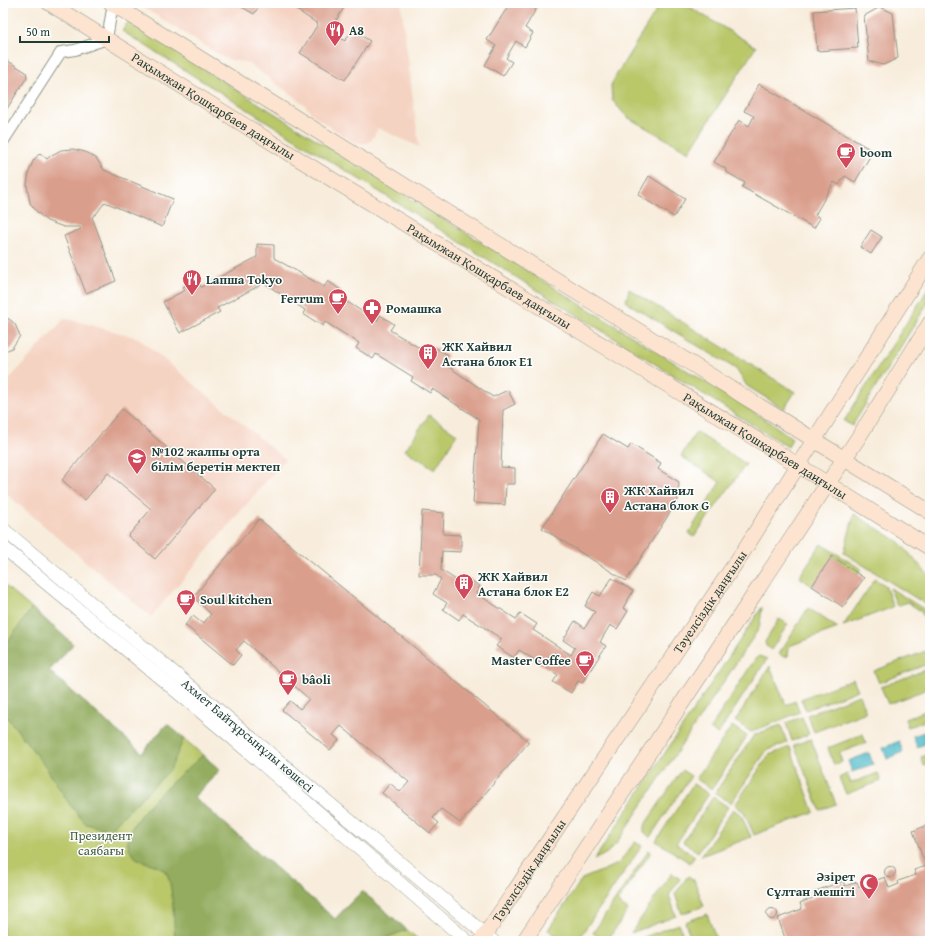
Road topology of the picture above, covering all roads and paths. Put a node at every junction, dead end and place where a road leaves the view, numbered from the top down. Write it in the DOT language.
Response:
graph roads {
  1 [pos="49,3"];
  2 [pos="112,3"];
  3 [pos="107,39"];
  4 [pos="3,142"];
  5 [pos="930,258"];
  6 [pos="930,323"];
  7 [pos="814,441"];
  8 [pos="844,458"];
  9 [pos="799,466"];
  10 [pos="828,484"];
  11 [pos="930,512"];
  12 [pos="3,529"];
  13 [pos="3,547"];
  14 [pos="930,548"];
  15 [pos="487,939"];
  16 [pos="467,941"];
  17 [pos="524,941"];
  1 -- 3 [label="main road, Рақымжан Қошқарбаев даңғылы"];
  2 -- 3 [label="street"];
  2 -- 7 [label="main road"];
  3 -- 4 [label="street"];
  3 -- 9 [label="main road, Рақымжан Қошқарбаев даңғылы"];
  5 -- 7 [label="main road, Тәуелсіздік даңғылы"];
  6 -- 8 [label="main road"];
  7 -- 8 [label="main road"];
  7 -- 9 [label="main road, Тәуелсіздік даңғылы"];
  8 -- 10 [label="main road"];
  8 -- 11 [label="main road"];
  9 -- 10 [label="main road, Рақымжан Қошқарбаев даңғылы"];
  9 -- 15 [label="main road, Тәуелсіздік даңғылы"];
  10 -- 14 [label="main road, Рақымжан Қошқарбаев даңғылы"];
  10 -- 17 [label="main road"];
  12 -- 15 [label="street, Ахмет Байтұрсынұлы көшесі"];
  13 -- 16 [label="street, Ахмет Байтұрсынұлы көшесі"];
}
